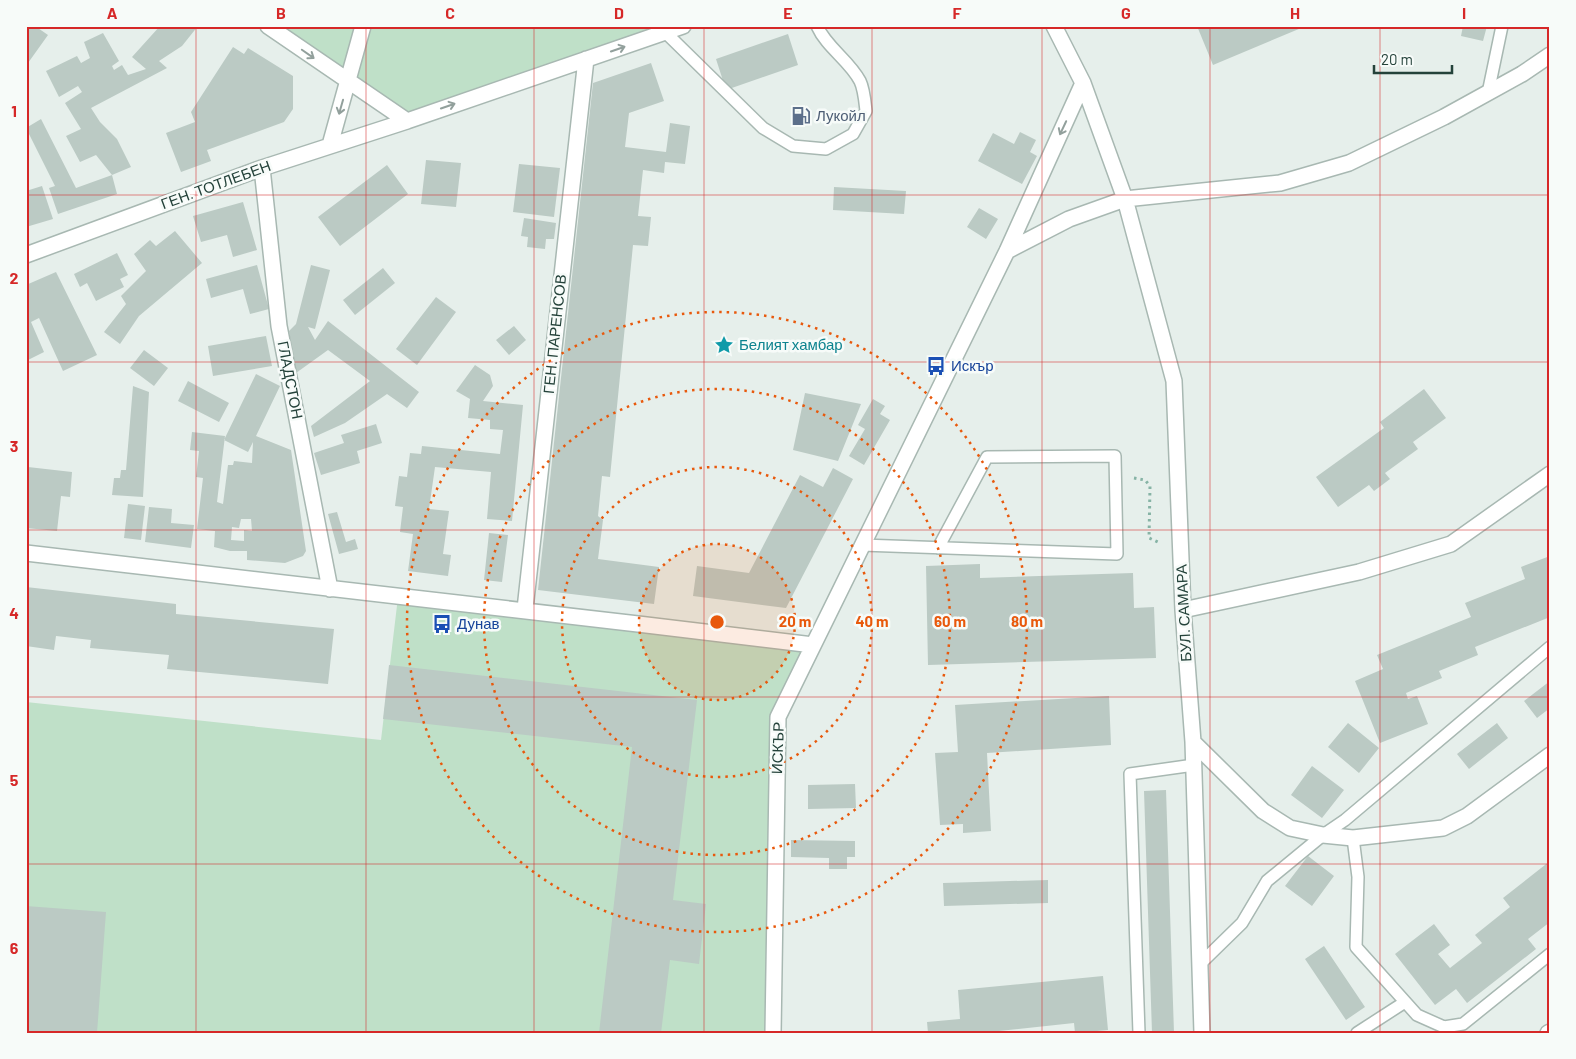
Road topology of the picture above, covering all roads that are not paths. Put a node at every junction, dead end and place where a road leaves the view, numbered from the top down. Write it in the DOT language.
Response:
graph roads {
  1 [pos="268,26"];
  2 [pos="363,26"];
  3 [pos="683,26"];
  4 [pos="817,26"];
  5 [pos="1054,26"];
  6 [pos="1502,26"];
  7 [pos="666,32"];
  8 [pos="1550,55"];
  9 [pos="586,59"];
  10 [pos="348,82"];
  11 [pos="1083,83"];
  12 [pos="1488,93"];
  13 [pos="407,121"];
  14 [pos="330,146"];
  15 [pos="262,168"];
  16 [pos="1125,199"];
  17 [pos="1007,251"];
  18 [pos="26,254"];
  19 [pos="1550,474"];
  20 [pos="862,545"];
  21 [pos="938,548"];
  22 [pos="26,553"];
  23 [pos="330,589"];
  24 [pos="525,609"];
  25 [pos="1183,610"];
  26 [pos="813,645"];
  27 [pos="1550,647"];
  28 [pos="1193,742"];
  29 [pos="1550,755"];
  30 [pos="1194,765"];
  31 [pos="1323,835"];
  32 [pos="1352,838"];
  33 [pos="1550,954"];
  34 [pos="1200,964"];
  35 [pos="1405,1002"];
  36 [pos="772,1033"];
  37 [pos="1139,1033"];
  38 [pos="1202,1033"];
  39 [pos="1357,1033"];
  1 -- 10 [label="street, one-way"];
  2 -- 10 [label="street"];
  3 -- 7 [label="street, ГЕН. ТОТЛЕБЕН"];
  4 -- 7 [label="lane"];
  5 -- 11 [label="street, БУЛ. САМАРА"];
  6 -- 12 [label="lane"];
  9 -- 7 [label="street, ГЕН. ТОТЛЕБЕН, one-way"];
  8 -- 12 [label="street"];
  13 -- 9 [label="street, ГЕН. ТОТЛЕБЕН, one-way"];
  9 -- 24 [label="street, ГЕН. ПАРЕНСОВ"];
  10 -- 13 [label="street"];
  10 -- 14 [label="street, one-way"];
  11 -- 16 [label="street, БУЛ. САМАРА"];
  11 -- 17 [label="street, ИСКЪР, one-way"];
  12 -- 16 [label="street"];
  13 -- 14 [label="street, ГЕН. ТОТЛЕБЕН"];
  14 -- 15 [label="street, ГЕН. ТОТЛЕБЕН"];
  15 -- 18 [label="street, ГЕН. ТОТЛЕБЕН"];
  15 -- 23 [label="street, ГЛАДСТОН"];
  16 -- 17 [label="street"];
  16 -- 25 [label="street, БУЛ. САМАРА"];
  17 -- 20 [label="street, ИСКЪР"];
  19 -- 25 [label="street"];
  20 -- 21 [label="lane"];
  20 -- 26 [label="street, ИСКЪР"];
  21 -- 21 [label="lane"];
  22 -- 23 [label="street"];
  23 -- 24 [label="street"];
  24 -- 26 [label="street"];
  25 -- 28 [label="street, БУЛ. САМАРА"];
  26 -- 36 [label="street, ИСКЪР"];
  27 -- 31 [label="lane"];
  28 -- 30 [label="street, БУЛ. САМАРА"];
  28 -- 31 [label="street"];
  29 -- 32 [label="street"];
  30 -- 34 [label="street, БУЛ. САМАРА"];
  30 -- 37 [label="lane"];
  31 -- 32 [label="street"];
  31 -- 34 [label="lane"];
  32 -- 35 [label="lane"];
  33 -- 35 [label="lane"];
  34 -- 38 [label="street, БУЛ. САМАРА"];
  35 -- 39 [label="lane"];
}
